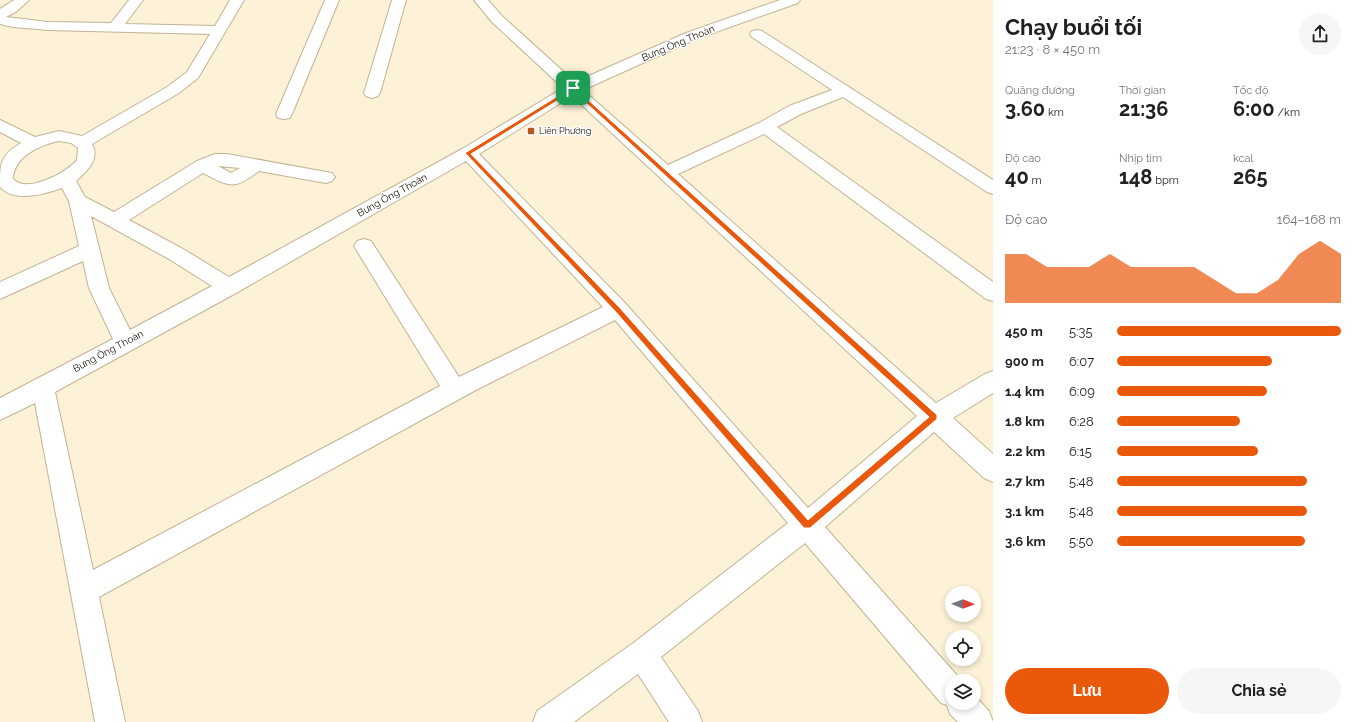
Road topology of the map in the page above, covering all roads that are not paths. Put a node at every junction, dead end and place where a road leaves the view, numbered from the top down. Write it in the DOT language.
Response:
graph roads {
  1 [pos="22,0"];
  2 [pos="136,0"];
  3 [pos="237,0"];
  4 [pos="332,0"];
  5 [pos="399,0"];
  6 [pos="481,0"];
  7 [pos="501,0"];
  8 [pos="793,0"];
  9 [pos="0,15"];
  10 [pos="498,19"];
  11 [pos="0,20"];
  12 [pos="116,27"];
  13 [pos="220,30"];
  14 [pos="757,34"];
  15 [pos="573,88"];
  16 [pos="844,91"];
  17 [pos="372,93"];
  18 [pos="284,114"];
  19 [pos="0,125"];
  20 [pos="765,127"];
  21 [pos="32,142"];
  22 [pos="82,143"];
  23 [pos="5,152"];
  24 [pos="468,153"];
  25 [pos="666,173"];
  26 [pos="326,177"];
  27 [pos="66,179"];
  28 [pos="993,188"];
  29 [pos="78,201"];
  30 [pos="114,221"];
  31 [pos="364,246"];
  32 [pos="90,250"];
  33 [pos="229,287"];
  34 [pos="0,291"];
  35 [pos="993,293"];
  36 [pos="618,309"];
  37 [pos="125,342"];
  38 [pos="993,381"];
  39 [pos="43,386"];
  40 [pos="455,390"];
  41 [pos="0,410"];
  42 [pos="934,417"];
  43 [pos="993,470"];
  44 [pos="807,525"];
  45 [pos="84,590"];
  46 [pos="642,654"];
  47 [pos="945,684"];
  48 [pos="967,710"];
  49 [pos="110,722"];
  50 [pos="548,722"];
  51 [pos="687,722"];
  52 [pos="978,722"];
  1 -- 9 [label="street"];
  2 -- 12 [label="street"];
  3 -- 13 [label="street"];
  4 -- 18 [label="street"];
  5 -- 17 [label="street"];
  6 -- 10 [label="street"];
  7 -- 10 [label="street"];
  8 -- 15 [label="street, Bưng Ông Thoàn"];
  10 -- 15 [label="street"];
  11 -- 12 [label="street"];
  12 -- 13 [label="street"];
  13 -- 22 [label="street"];
  14 -- 16 [label="street"];
  15 -- 24 [label="street, Bưng Ông Thoàn"];
  15 -- 25 [label="street"];
  16 -- 20 [label="street"];
  16 -- 28 [label="street"];
  19 -- 21 [label="street"];
  20 -- 25 [label="street"];
  20 -- 35 [label="street"];
  21 -- 22 [label="street"];
  21 -- 23 [label="street"];
  22 -- 27 [label="street"];
  23 -- 27 [label="street"];
  24 -- 33 [label="street, Bưng Ông Thoàn"];
  24 -- 36 [label="street"];
  25 -- 42 [label="street"];
  26 -- 30 [label="street"];
  27 -- 29 [label="street"];
  29 -- 30 [label="street"];
  29 -- 32 [label="street"];
  30 -- 33 [label="street"];
  31 -- 40 [label="street"];
  32 -- 34 [label="street"];
  32 -- 37 [label="street"];
  33 -- 37 [label="street, Bưng Ông Thoàn"];
  36 -- 40 [label="street"];
  36 -- 44 [label="street"];
  37 -- 39 [label="street, Bưng Ông Thoàn"];
  38 -- 42 [label="street"];
  39 -- 41 [label="street, Bưng Ông Thoàn"];
  39 -- 45 [label="street"];
  40 -- 45 [label="street"];
  42 -- 43 [label="street"];
  42 -- 44 [label="street"];
  44 -- 46 [label="street"];
  44 -- 47 [label="street"];
  45 -- 49 [label="street"];
  46 -- 50 [label="street"];
  46 -- 51 [label="street"];
  48 -- 52 [label="street"];
}
